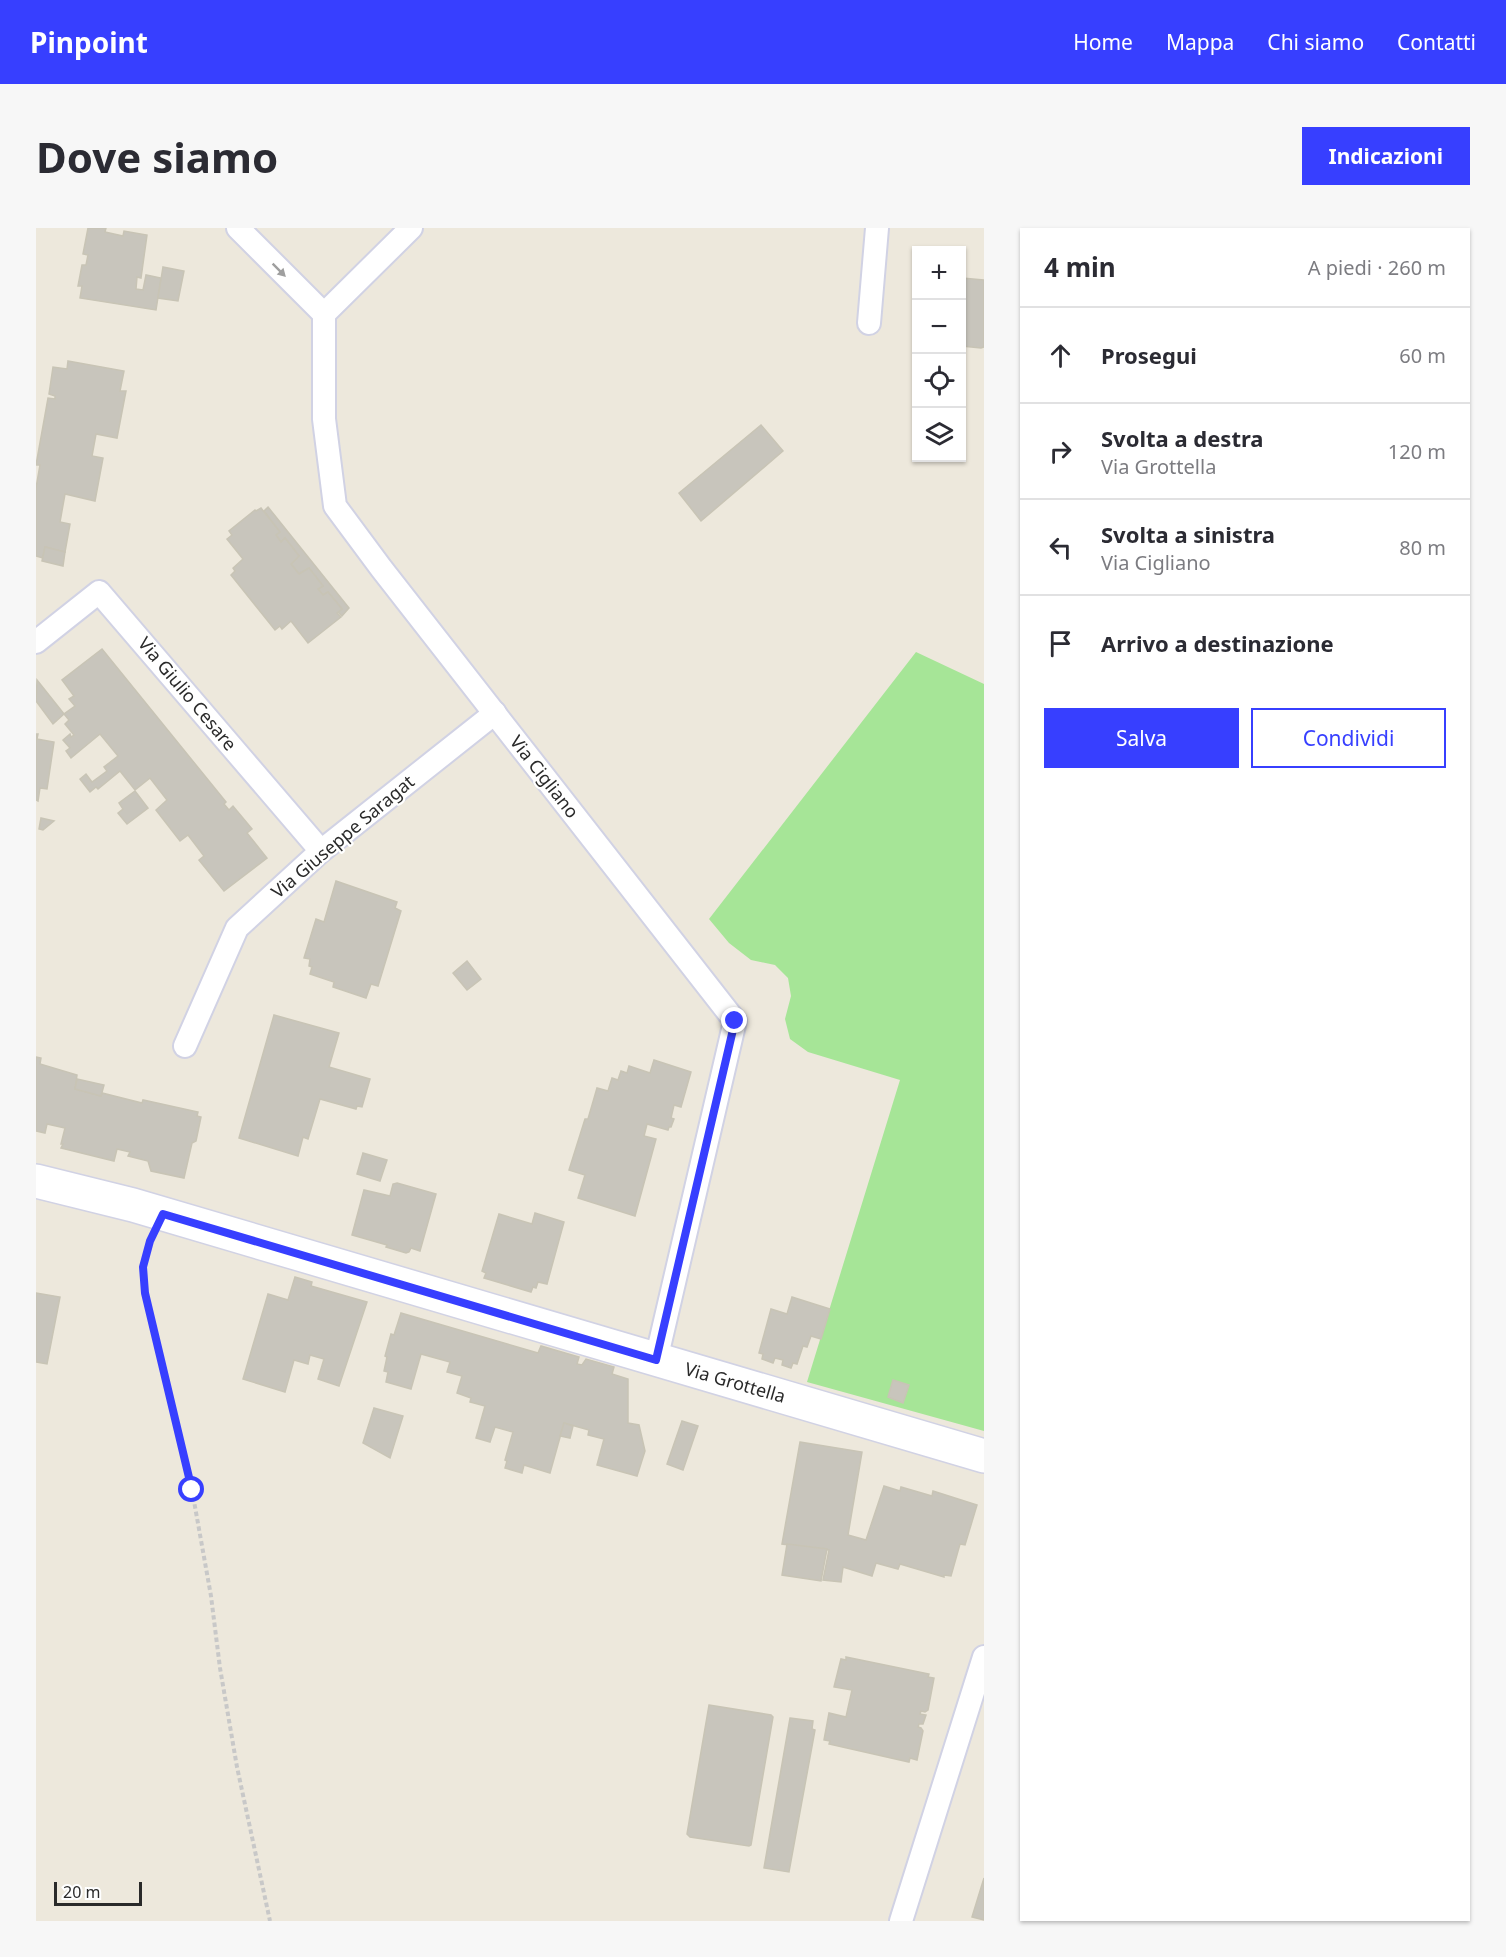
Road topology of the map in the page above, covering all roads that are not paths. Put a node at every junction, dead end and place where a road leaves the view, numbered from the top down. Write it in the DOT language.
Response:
graph roads {
  1 [pos="238,228"];
  2 [pos="411,228"];
  3 [pos="877,228"];
  4 [pos="324,314"];
  5 [pos="869,323"];
  6 [pos="38,636"];
  7 [pos="495,713"];
  8 [pos="321,851"];
  9 [pos="185,1046"];
  10 [pos="36,1181"];
  11 [pos="656,1360"];
  12 [pos="984,1456"];
  13 [pos="984,1657"];
  14 [pos="901,1921"];
  1 -- 4 [label="street, one-way"];
  2 -- 4 [label="street"];
  3 -- 5 [label="street"];
  4 -- 7 [label="street, Via Cigliano"];
  6 -- 8 [label="street, Via Giulio Cesare"];
  7 -- 8 [label="street, Via Giuseppe Saragat"];
  7 -- 11 [label="street, Via Cigliano"];
  8 -- 9 [label="street, Via Giuseppe Saragat"];
  10 -- 11 [label="street, Via Grottella"];
  11 -- 12 [label="street, Via Grottella"];
  13 -- 14 [label="street"];
}
